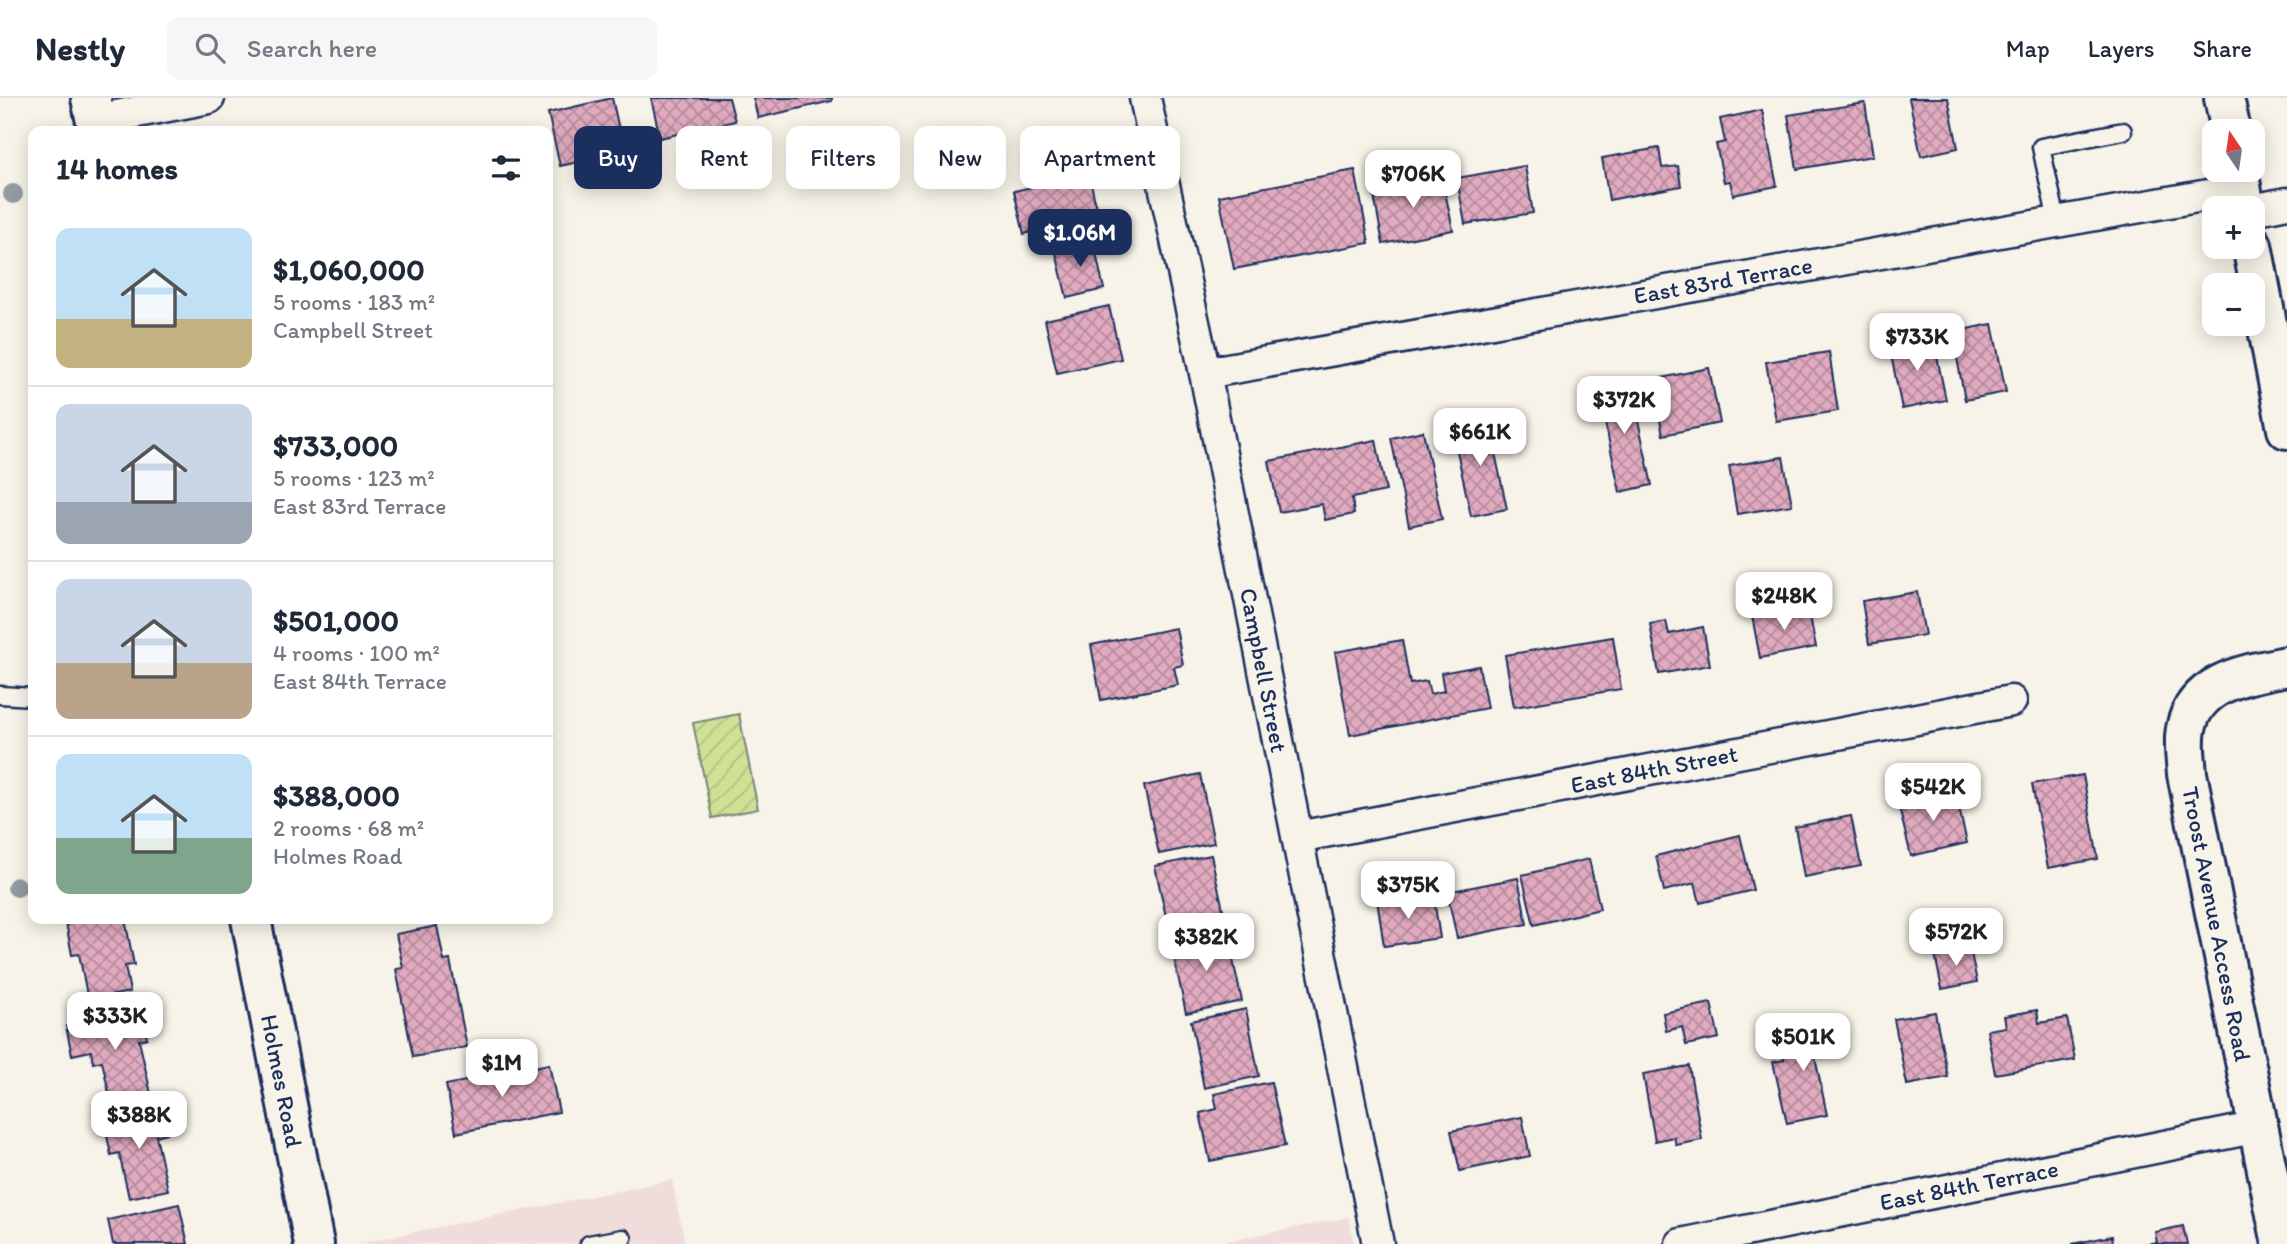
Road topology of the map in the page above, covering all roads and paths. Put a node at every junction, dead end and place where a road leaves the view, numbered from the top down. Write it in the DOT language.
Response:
graph roads {
  1 [pos="209,98"];
  2 [pos="1145,98"];
  3 [pos="2224,98"];
  4 [pos="95,116"];
  5 [pos="2228,119"];
  6 [pos="2123,131"];
  7 [pos="2244,194"];
  8 [pos="2287,203"];
  9 [pos="2057,221"];
  10 [pos="2255,259"];
  11 [pos="1205,373"];
  12 [pos="2287,429"];
  13 [pos="2287,666"];
  14 [pos="0,695"];
  15 [pos="28,697"];
  16 [pos="2011,701"];
  17 [pos="1297,837"];
  18 [pos="252,924"];
  19 [pos="2258,1127"];
  20 [pos="623,1238"];
  21 [pos="314,1244"];
  22 [pos="589,1244"];
  23 [pos="1378,1244"];
  24 [pos="1681,1244"];
  25 [pos="2282,1244"];
  1 -- 4 [label="street"];
  2 -- 11 [label="street, Campbell Street"];
  3 -- 5 [label="street"];
  6 -- 9 [label="lane"];
  7 -- 8 [label="street, East 83rd Terrace"];
  7 -- 9 [label="street, East 83rd Terrace"];
  9 -- 11 [label="street, East 83rd Terrace"];
  10 -- 12 [label="street"];
  11 -- 17 [label="street, Campbell Street"];
  13 -- 19 [label="street, Troost Avenue Access Road"];
  14 -- 15 [label="lane"];
  16 -- 17 [label="street, East 84th Street"];
  17 -- 23 [label="street, Campbell Street"];
  18 -- 21 [label="street, Holmes Road"];
  19 -- 24 [label="street, East 84th Terrace"];
  19 -- 25 [label="street, Troost Avenue Access Road"];
  20 -- 22 [label="lane"];
}
